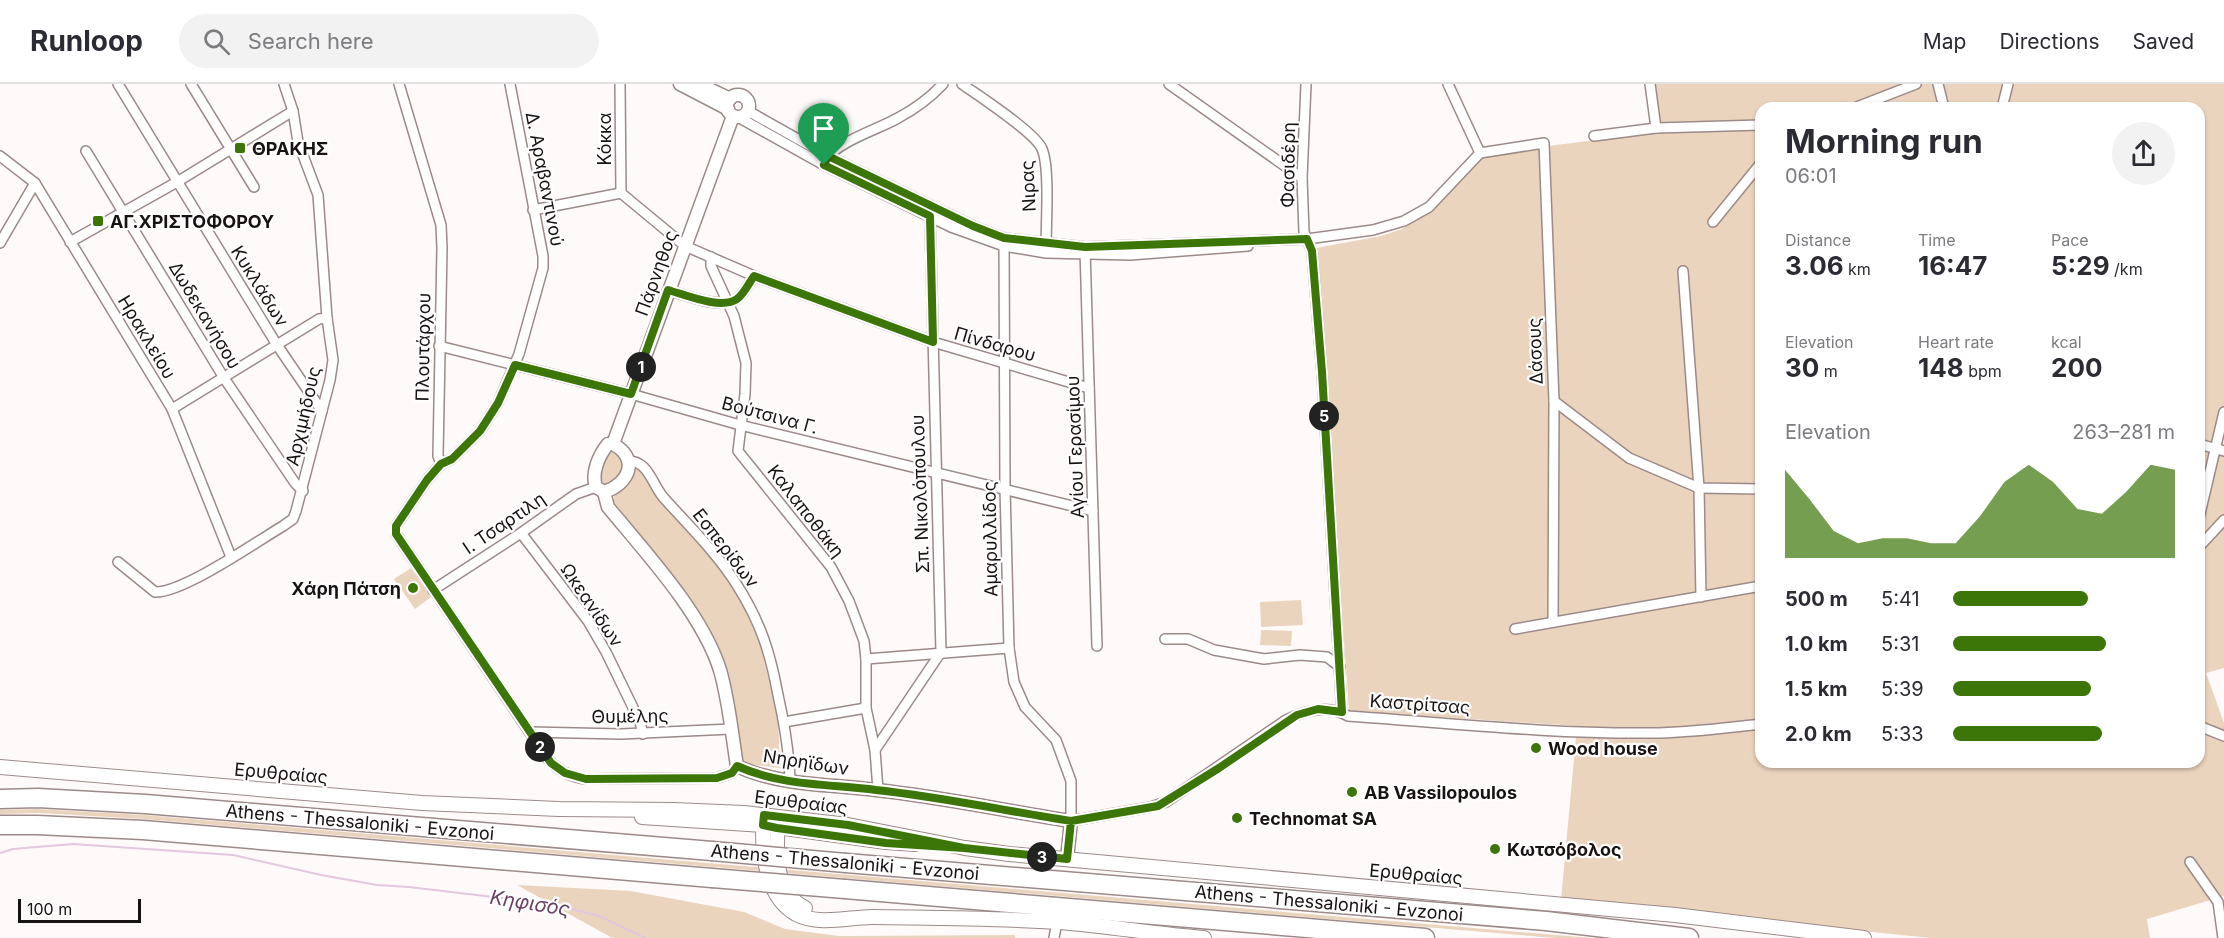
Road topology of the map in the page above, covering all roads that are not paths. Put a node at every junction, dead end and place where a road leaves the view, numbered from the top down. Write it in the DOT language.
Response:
graph roads {
  1 [pos="118,84"];
  2 [pos="191,84"];
  3 [pos="284,84"];
  4 [pos="399,84"];
  5 [pos="510,84"];
  6 [pos="620,84"];
  7 [pos="680,84"];
  8 [pos="699,84"];
  9 [pos="746,84"];
  10 [pos="943,84"];
  11 [pos="962,84"];
  12 [pos="1168,84"];
  13 [pos="1306,84"];
  14 [pos="1448,84"];
  15 [pos="1650,84"];
  16 [pos="1916,84"];
  17 [pos="1938,84"];
  18 [pos="2008,84"];
  19 [pos="1870,102"];
  20 [pos="1942,102"];
  21 [pos="2004,102"];
  22 [pos="736,108"];
  23 [pos="292,111"];
  24 [pos="1755,125"];
  25 [pos="1656,128"];
  26 [pos="1594,136"];
  27 [pos="230,148"];
  28 [pos="86,151"];
  29 [pos="1480,153"];
  30 [pos="0,156"];
  31 [pos="826,160"];
  32 [pos="1755,170"];
  33 [pos="1302,178"];
  34 [pos="177,182"];
  35 [pos="35,183"];
  36 [pos="254,187"];
  37 [pos="621,193"];
  38 [pos="533,210"];
  39 [pos="123,213"];
  40 [pos="930,216"];
  41 [pos="1713,222"];
  42 [pos="1307,239"];
  43 [pos="70,242"];
  44 [pos="1004,242"];
  45 [pos="0,243"];
  46 [pos="685,246"];
  47 [pos="1046,248"];
  48 [pos="1085,250"];
  49 [pos="711,257"];
  50 [pos="1683,271"];
  51 [pos="754,276"];
  52 [pos="668,290"];
  53 [pos="728,303"];
  54 [pos="327,318"];
  55 [pos="933,342"];
  56 [pos="277,345"];
  57 [pos="439,346"];
  58 [pos="1003,363"];
  59 [pos="515,365"];
  60 [pos="224,378"];
  61 [pos="1089,388"];
  62 [pos="631,394"];
  63 [pos="1554,401"];
  64 [pos="172,409"];
  65 [pos="322,411"];
  66 [pos="2224,412"];
  67 [pos="740,424"];
  68 [pos="613,444"];
  69 [pos="2205,446"];
  70 [pos="2220,450"];
  71 [pos="627,461"];
  72 [pos="441,464"];
  73 [pos="936,474"];
  74 [pos="1005,488"];
  75 [pos="1699,488"];
  76 [pos="1755,489"];
  77 [pos="600,490"];
  78 [pos="303,491"];
  79 [pos="2205,499"];
  80 [pos="1094,511"];
  81 [pos="2224,520"];
  82 [pos="521,533"];
  83 [pos="2205,539"];
  84 [pos="231,556"];
  85 [pos="118,562"];
  86 [pos="1755,587"];
  87 [pos="433,590"];
  88 [pos="1701,597"];
  89 [pos="1553,622"];
  90 [pos="1515,629"];
  91 [pos="1165,639"];
  92 [pos="1097,646"];
  93 [pos="1009,648"];
  94 [pos="941,652"];
  95 [pos="866,659"];
  96 [pos="1340,667"];
  97 [pos="867,708"];
  98 [pos="1342,712"];
  99 [pos="784,722"];
  100 [pos="1755,725"];
  101 [pos="2205,728"];
  102 [pos="731,729"];
  103 [pos="530,732"];
  104 [pos="643,734"];
  105 [pos="2224,736"];
  106 [pos="874,750"];
  107 [pos="737,766"];
  108 [pos="0,767"];
  109 [pos="790,781"];
  110 [pos="878,790"];
  111 [pos="0,799"];
  112 [pos="771,821"];
  113 [pos="1071,821"];
  114 [pos="0,825"];
  115 [pos="1067,859"];
  116 [pos="2190,861"];
  117 [pos="1057,922"];
  118 [pos="1054,938"];
  119 [pos="1204,938"];
  120 [pos="1425,938"];
  121 [pos="1689,938"];
  122 [pos="1864,938"];
  123 [pos="2223,938"];
  1 -- 34 [label="street, Κυκλάδων"];
  2 -- 27 [label="street"];
  3 -- 23 [label="street, Αρχιμήδους"];
  4 -- 57 [label="street, Πλουτάρχου"];
  5 -- 38 [label="street, Δ. Αραβαντινού"];
  6 -- 37 [label="street, Κόκκα"];
  7 -- 22 [label="street"];
  8 -- 22 [label="street"];
  9 -- 22 [label="street, Πάρνηθος"];
  10 -- 31 [label="street"];
  11 -- 47 [label="street, Νιρας"];
  12 -- 33 [label="street"];
  13 -- 33 [label="street, Φασιδέρη"];
  14 -- 29 [label="street"];
  15 -- 25 [label="street"];
  16 -- 19 [label="street"];
  17 -- 20 [label="street"];
  18 -- 21 [label="street"];
  22 -- 31 [label="street"];
  22 -- 46 [label="street, Πάρνηθος"];
  23 -- 27 [label="street"];
  23 -- 54 [label="street, Αρχιμήδους"];
  24 -- 25 [label="street"];
  25 -- 26 [label="street"];
  27 -- 34 [label="street"];
  27 -- 36 [label="street"];
  28 -- 39 [label="street, Δωδεκανήσου"];
  29 -- 42 [label="street"];
  29 -- 63 [label="street, Δάσους"];
  30 -- 35 [label="street, Ηρακλείου"];
  31 -- 40 [label="street"];
  31 -- 44 [label="street"];
  32 -- 41 [label="street"];
  33 -- 42 [label="street, Φασιδέρη"];
  34 -- 39 [label="street"];
  34 -- 56 [label="street, Κυκλάδων"];
  35 -- 43 [label="street, Ηρακλείου"];
  35 -- 45 [label="street"];
  37 -- 38 [label="street"];
  37 -- 46 [label="street, Πίνδαρου"];
  38 -- 59 [label="street, Δ. Αραβαντινού"];
  39 -- 43 [label="street"];
  39 -- 60 [label="street, Δωδεκανήσου"];
  40 -- 44 [label="street"];
  40 -- 55 [label="street, Σπ. Νικολόπουλου"];
  42 -- 48 [label="street"];
  42 -- 96 [label="street, Φασιδέρη"];
  43 -- 64 [label="street, Ηρακλείου"];
  44 -- 47 [label="street"];
  44 -- 58 [label="street, Αμαρυλλίδος"];
  46 -- 49 [label="street, Πίνδαρου"];
  46 -- 52 [label="street, Πάρνηθος"];
  47 -- 48 [label="street"];
  48 -- 61 [label="street, Αγίου Γερασίμου"];
  49 -- 51 [label="street, Πίνδαρου"];
  49 -- 53 [label="street, Καλαποθάκη"];
  50 -- 75 [label="street"];
  51 -- 53 [label="street"];
  51 -- 55 [label="street, Πίνδαρου"];
  52 -- 53 [label="street"];
  52 -- 62 [label="street, Πάρνηθος"];
  53 -- 67 [label="street, Καλαποθάκη"];
  54 -- 56 [label="street"];
  54 -- 65 [label="street, Αρχιμήδους"];
  55 -- 58 [label="street, Πίνδαρου"];
  55 -- 73 [label="street, Σπ. Νικολόπουλου"];
  56 -- 60 [label="street"];
  56 -- 65 [label="street, Κυκλάδων"];
  57 -- 59 [label="street, Βούτσινα Γ."];
  57 -- 72 [label="street, Πλουτάρχου"];
  58 -- 61 [label="street, Πίνδαρου"];
  58 -- 74 [label="street, Αμαρυλλίδος"];
  59 -- 62 [label="street, Βούτσινα Γ."];
  59 -- 72 [label="street, Δ. Αραβαντινού"];
  60 -- 64 [label="street"];
  60 -- 78 [label="street, Δωδεκανήσου"];
  61 -- 80 [label="street, Αγίου Γερασίμου"];
  62 -- 67 [label="street, Βούτσινα Γ."];
  62 -- 68 [label="street, Πάρνηθος"];
  63 -- 75 [label="street"];
  63 -- 89 [label="street, Δάσους"];
  64 -- 84 [label="street, Ηρακλείου"];
  65 -- 78 [label="street, Αρχιμήδους"];
  66 -- 70 [label="street"];
  67 -- 73 [label="street, Βούτσινα Γ."];
  67 -- 95 [label="street, Καλαποθάκη"];
  68 -- 71 [label="street"];
  68 -- 77 [label="street"];
  69 -- 70 [label="street"];
  70 -- 79 [label="street"];
  71 -- 77 [label="street"];
  71 -- 99 [label="street, Εσπερίδων"];
  72 -- 87 [label="street"];
  73 -- 74 [label="street, Βούτσινα Γ."];
  73 -- 94 [label="street, Σπ. Νικολόπουλου"];
  74 -- 80 [label="street, Βούτσινα Γ."];
  74 -- 93 [label="street, Αμαρυλλίδος"];
  75 -- 76 [label="street"];
  75 -- 88 [label="street"];
  77 -- 82 [label="street, Ι. Τσαρτιλη"];
  77 -- 102 [label="street, Νηρηϊδων"];
  78 -- 84 [label="street, Αρχιμήδους"];
  80 -- 92 [label="street, Αγίου Γερασίμου"];
  81 -- 83 [label="street"];
  82 -- 87 [label="street, Ι. Τσαρτιλη"];
  82 -- 104 [label="street, Ωκεανίδων"];
  84 -- 85 [label="street, Αρχιμήδους"];
  86 -- 88 [label="street"];
  87 -- 103 [label="street"];
  88 -- 89 [label="street"];
  89 -- 90 [label="street"];
  91 -- 96 [label="street"];
  93 -- 94 [label="street"];
  93 -- 113 [label="street, Αμαρυλλίδος"];
  94 -- 95 [label="street"];
  94 -- 106 [label="street"];
  95 -- 97 [label="street, Καλαποθάκη"];
  96 -- 98 [label="street, Φασιδέρη"];
  97 -- 99 [label="street"];
  97 -- 106 [label="street, Καλαποθάκη"];
  98 -- 100 [label="street, Καστρίτσας"];
  98 -- 113 [label="street, Καστρίτσας"];
  99 -- 109 [label="street, Εσπερίδων"];
  101 -- 105 [label="street"];
  102 -- 104 [label="street, Θυμέλης"];
  102 -- 107 [label="street, Νηρηϊδων"];
  103 -- 104 [label="street, Θυμέλης"];
  103 -- 107 [label="street"];
  106 -- 110 [label="street, Καλαποθάκη"];
  107 -- 109 [label="street, Νηρηϊδων"];
  108 -- 112 [label="main road, Ερυθραίας"];
  109 -- 110 [label="street, Νηρηϊδων"];
  110 -- 113 [label="street, Νηρηϊδων"];
  111 -- 121 [label="highway, Athens - Thessaloniki - Evzonoi, bridge"];
  112 -- 115 [label="main road, Ερυθραίας"];
  112 -- 117 [label="main road"];
  113 -- 115 [label="street"];
  114 -- 120 [label="highway, Athens - Thessaloniki - Evzonoi, bridge"];
  115 -- 122 [label="main road, Ερυθραίας"];
  116 -- 123 [label="street"];
  117 -- 118 [label="street"];
  117 -- 119 [label="main road"];
}
